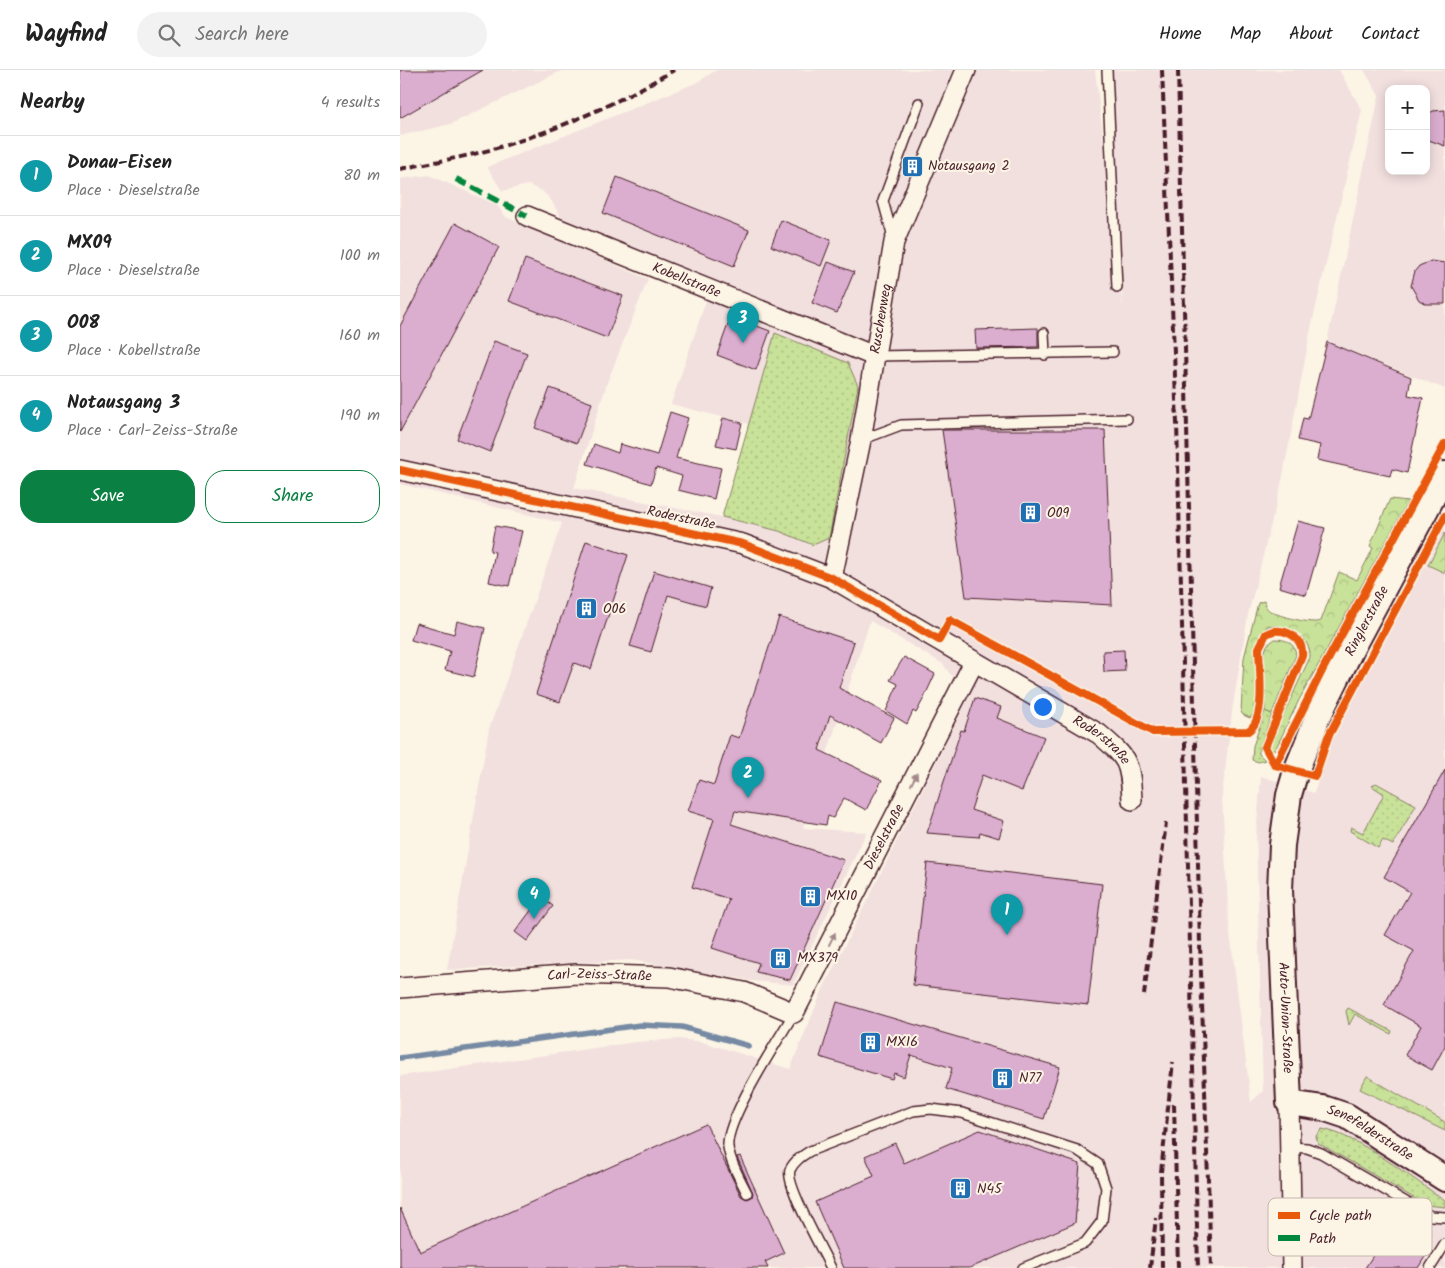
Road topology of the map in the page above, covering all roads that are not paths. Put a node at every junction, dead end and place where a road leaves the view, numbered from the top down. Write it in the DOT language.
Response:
graph roads {
  1 [pos="966,70"];
  2 [pos="1108,70"];
  3 [pos="919,103"];
  4 [pos="527,216"];
  5 [pos="894,242"];
  6 [pos="1117,287"];
  7 [pos="1044,333"];
  8 [pos="1113,352"];
  9 [pos="1045,355"];
  10 [pos="874,356"];
  11 [pos="1127,419"];
  12 [pos="861,440"];
  13 [pos="400,470"];
  14 [pos="1445,474"];
  15 [pos="832,578"];
  16 [pos="974,662"];
  17 [pos="1296,771"];
  18 [pos="1132,800"];
  19 [pos="400,988"];
  20 [pos="794,1013"];
  21 [pos="1288,1103"];
  22 [pos="1289,1147"];
  23 [pos="1445,1179"];
  24 [pos="746,1193"];
  25 [pos="1290,1198"];
  26 [pos="1399,1198"];
  27 [pos="1432,1216"];
  28 [pos="1445,1217"];
  29 [pos="1445,1244"];
  30 [pos="831,1268"];
  31 [pos="1022,1268"];
  32 [pos="1430,1268"];
  1 -- 5 [label="street, Ruschenweg"];
  2 -- 6 [label="lane"];
  3 -- 5 [label="lane"];
  4 -- 10 [label="street, Kobellstraße"];
  5 -- 10 [label="street, Ruschenweg"];
  7 -- 9 [label="lane"];
  8 -- 9 [label="lane"];
  9 -- 10 [label="lane"];
  10 -- 12 [label="street, Ruschenweg"];
  11 -- 12 [label="lane"];
  12 -- 15 [label="street, Ruschenweg"];
  13 -- 15 [label="street, Roderstraße"];
  14 -- 17 [label="street, Ringlerstraße"];
  15 -- 16 [label="street, Roderstraße"];
  16 -- 18 [label="street, Roderstraße"];
  20 -- 16 [label="street, Dieselstraße, one-way"];
  17 -- 21 [label="street, Auto-Union-Straße"];
  19 -- 20 [label="street, Carl-Zeiss-Straße"];
  20 -- 24 [label="lane"];
  21 -- 22 [label="street, Auto-Union-Straße"];
  21 -- 23 [label="street, Senefelderstraße"];
  22 -- 25 [label="street, Auto-Union-Straße"];
  22 -- 26 [label="lane"];
  27 -- 28 [label="lane"];
  29 -- 32 [label="lane"];
  30 -- 31 [label="lane"];
}
